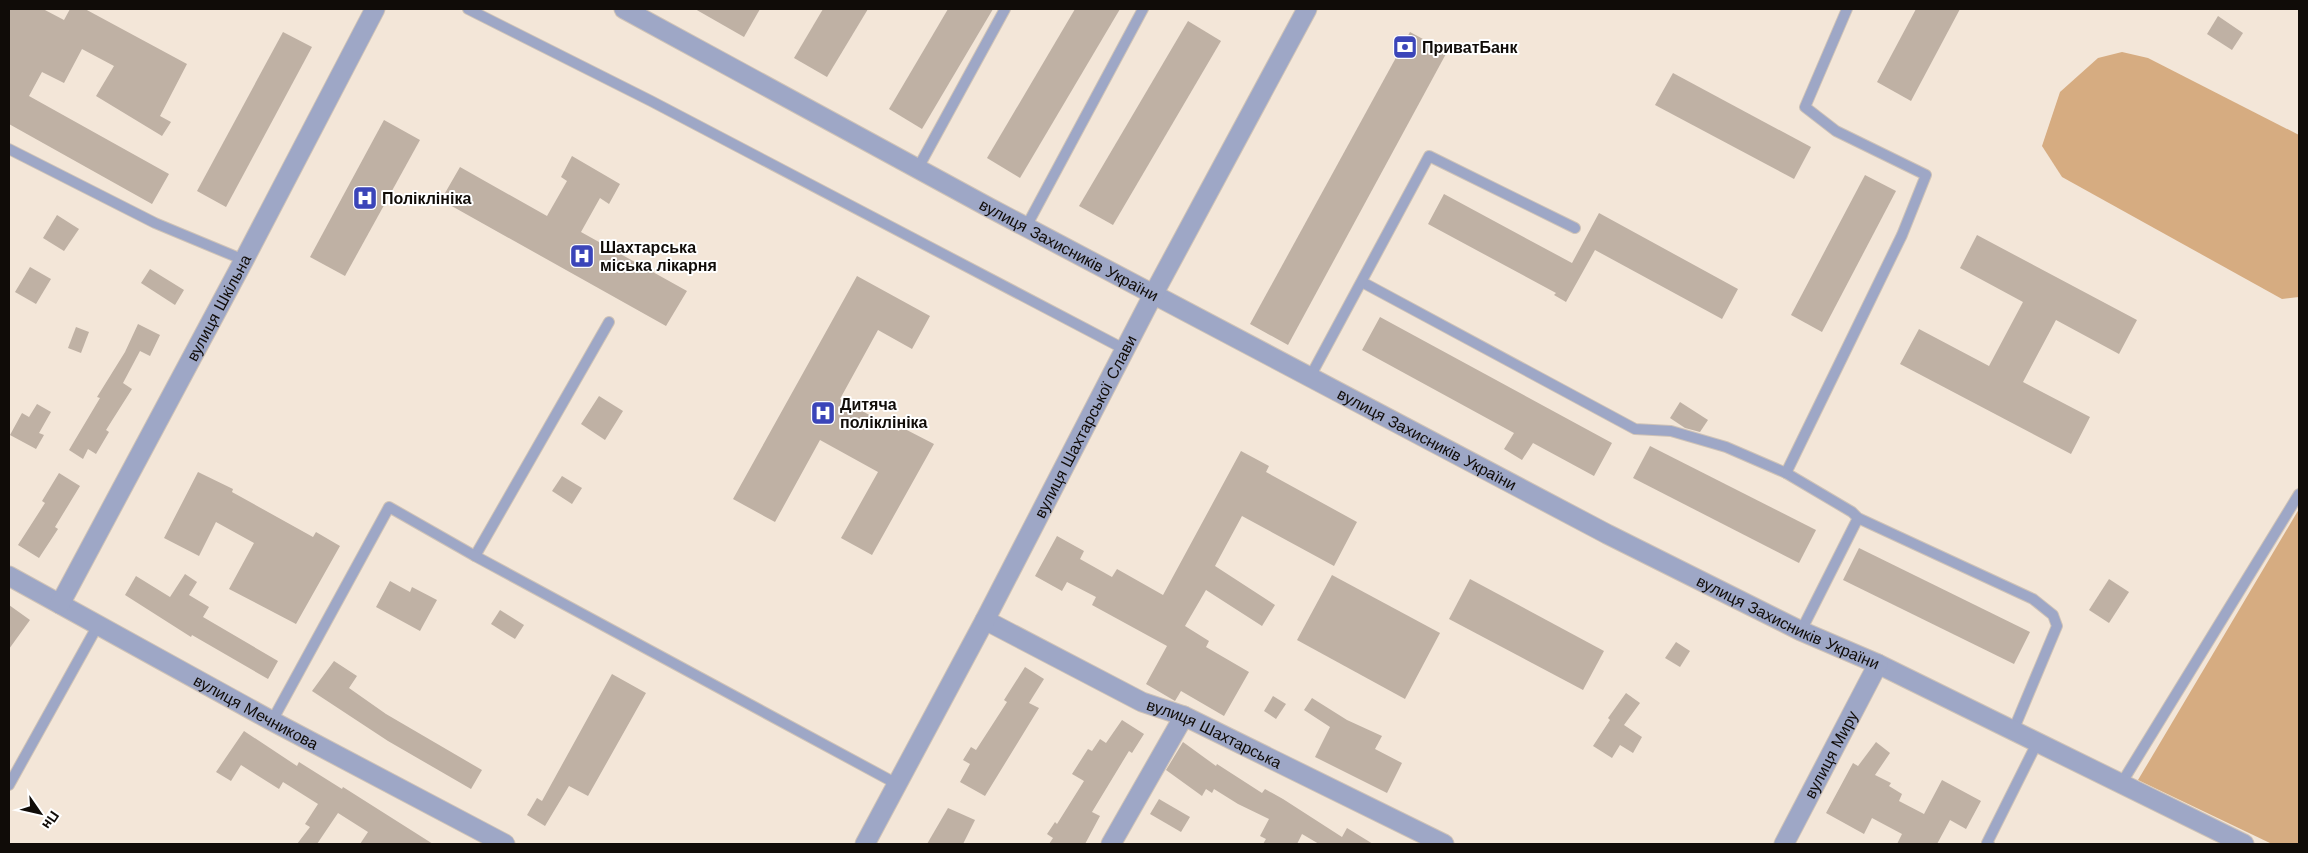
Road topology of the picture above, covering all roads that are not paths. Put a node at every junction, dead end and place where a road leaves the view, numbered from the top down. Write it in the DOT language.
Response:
graph roads {
  1 [pos="375,9"];
  2 [pos="468,9"];
  3 [pos="624,9"];
  4 [pos="1006,9"];
  5 [pos="1143,9"];
  6 [pos="1306,9"];
  7 [pos="1843,10"];
  8 [pos="9,149"];
  9 [pos="918,168"];
  10 [pos="1026,227"];
  11 [pos="1575,228"];
  12 [pos="244,260"];
  13 [pos="1362,282"];
  14 [pos="1153,295"];
  15 [pos="609,322"];
  16 [pos="1126,350"];
  17 [pos="1310,377"];
  18 [pos="1786,474"];
  19 [pos="2299,494"];
  20 [pos="1858,518"];
  21 [pos="475,556"];
  22 [pos="9,576"];
  23 [pos="60,604"];
  24 [pos="985,620"];
  25 [pos="98,625"];
  26 [pos="1801,631"];
  27 [pos="1878,664"];
  28 [pos="1184,716"];
  29 [pos="272,721"];
  30 [pos="2013,731"];
  31 [pos="2037,743"];
  32 [pos="897,784"];
  33 [pos="2121,784"];
  34 [pos="9,785"];
  35 [pos="505,844"];
  36 [pos="866,844"];
  37 [pos="1111,844"];
  38 [pos="1444,844"];
  39 [pos="1784,844"];
  40 [pos="1989,844"];
  41 [pos="2244,844"];
  1 -- 12 [label="street, вулиця Шкільна"];
  2 -- 16 [label="lane"];
  3 -- 9 [label="street, вулиця Захисників України"];
  4 -- 9 [label="lane"];
  5 -- 10 [label="lane"];
  6 -- 14 [label="street, вулиця Шахтарської Слави"];
  7 -- 18 [label="lane"];
  8 -- 12 [label="lane"];
  9 -- 10 [label="street, вулиця Захисників України"];
  10 -- 14 [label="street, вулиця Захисників України"];
  11 -- 13 [label="lane"];
  12 -- 23 [label="street, вулиця Шкільна"];
  13 -- 17 [label="lane"];
  13 -- 18 [label="lane"];
  14 -- 16 [label="street, вулиця Шахтарської Слави"];
  14 -- 17 [label="street, вулиця Захисників України"];
  15 -- 21 [label="lane"];
  16 -- 24 [label="street, вулиця Шахтарської Слави"];
  17 -- 26 [label="street, вулиця Захисників України"];
  18 -- 20 [label="lane"];
  19 -- 33 [label="lane"];
  20 -- 26 [label="lane"];
  20 -- 30 [label="lane"];
  21 -- 29 [label="lane"];
  21 -- 32 [label="lane"];
  22 -- 23 [label="street, вулиця Мечникова"];
  23 -- 25 [label="street, вулиця Мечникова"];
  24 -- 28 [label="street, вулиця Шахтарська"];
  24 -- 32 [label="street, вулиця Шахтарської Слави"];
  25 -- 29 [label="street, вулиця Мечникова"];
  25 -- 34 [label="lane"];
  26 -- 27 [label="street, вулиця Захисників України"];
  27 -- 30 [label="street, вулиця Захисників України"];
  27 -- 39 [label="street, вулиця Миру"];
  28 -- 37 [label="street"];
  28 -- 38 [label="street, вулиця Шахтарська"];
  29 -- 35 [label="street, вулиця Мечникова"];
  30 -- 31 [label="street, вулиця Захисників України"];
  31 -- 33 [label="street, вулиця Захисників України"];
  31 -- 40 [label="lane"];
  32 -- 36 [label="street, вулиця Шахтарської Слави"];
  33 -- 41 [label="street, вулиця Захисників України"];
}
